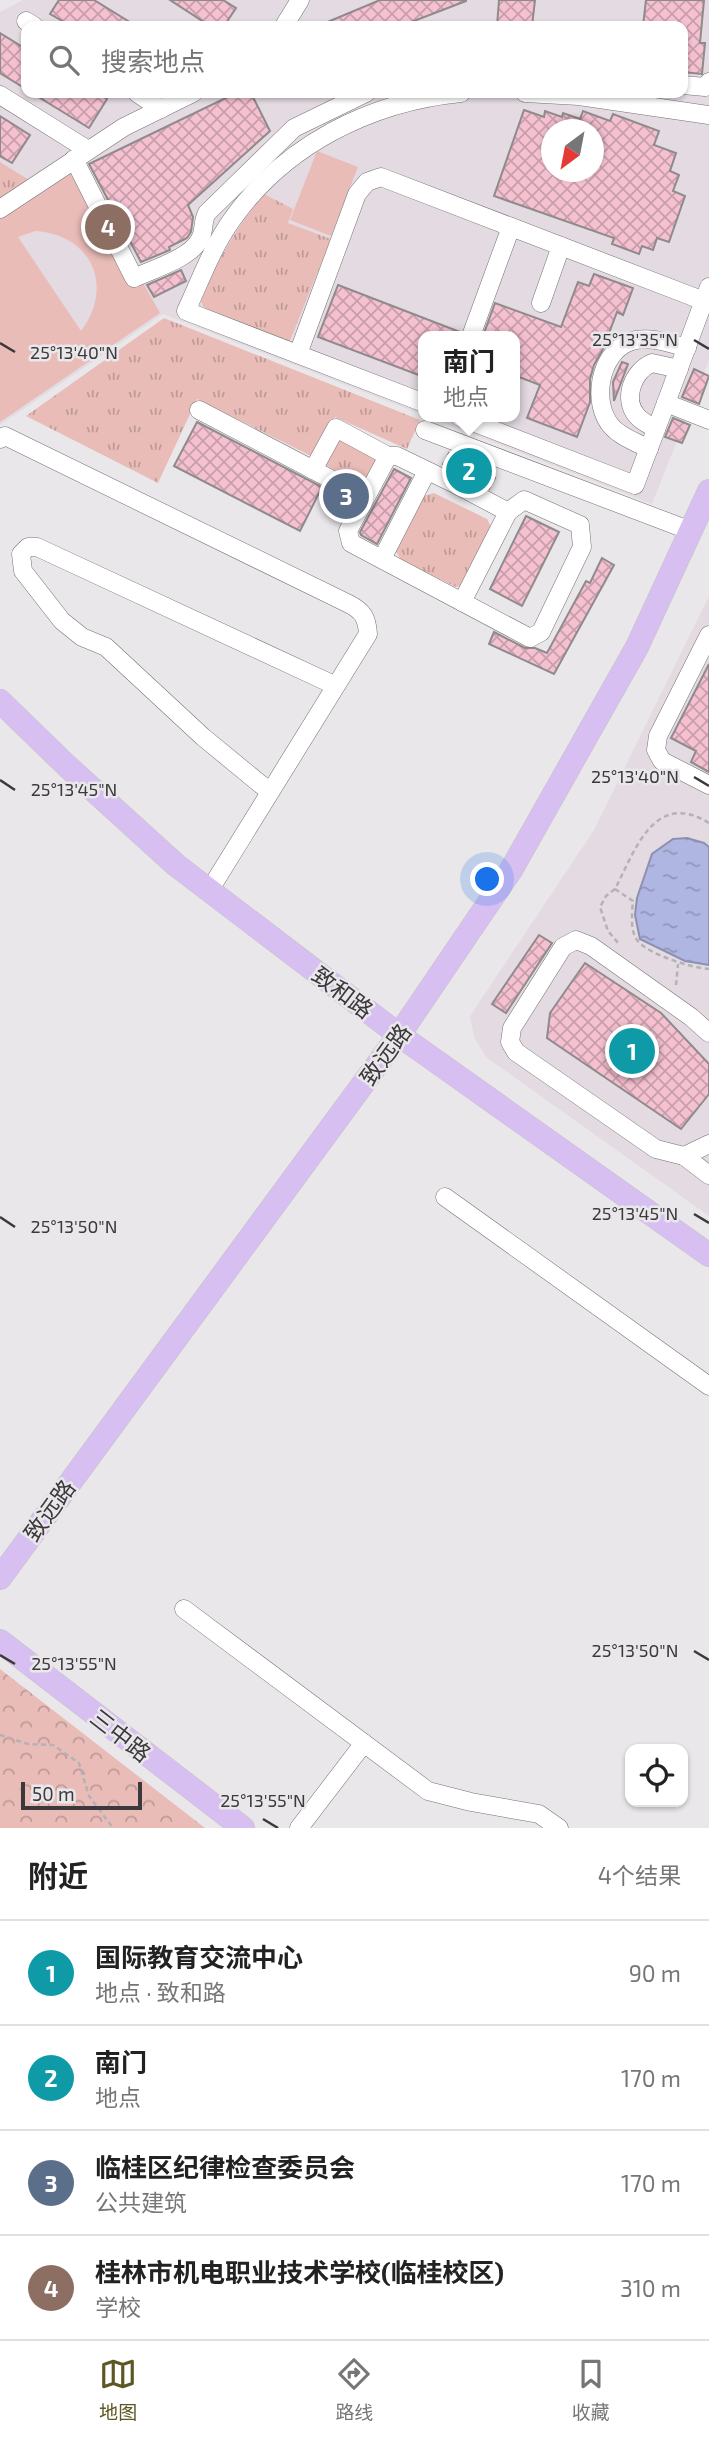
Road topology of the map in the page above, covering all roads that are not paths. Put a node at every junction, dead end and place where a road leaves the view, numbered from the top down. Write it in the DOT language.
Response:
graph roads {
  1 [pos="300,0"];
  2 [pos="288,21"];
  3 [pos="709,82"];
  4 [pos="688,85"];
  5 [pos="0,95"];
  6 [pos="144,98"];
  7 [pos="183,98"];
  8 [pos="356,98"];
  9 [pos="427,98"];
  10 [pos="593,98"];
  11 [pos="161,109"];
  12 [pos="709,115"];
  13 [pos="81,155"];
  14 [pos="0,209"];
  15 [pos="511,227"];
  16 [pos="561,246"];
  17 [pos="706,294"];
  18 [pos="541,303"];
  19 [pos="473,331"];
  20 [pos="687,348"];
  21 [pos="298,354"];
  22 [pos="679,369"];
  23 [pos="604,372"];
  24 [pos="632,383"];
  25 [pos="418,401"];
  26 [pos="666,403"];
  27 [pos="199,410"];
  28 [pos="709,420"];
  29 [pos="473,422"];
  30 [pos="656,429"];
  31 [pos="425,430"];
  32 [pos="0,439"];
  33 [pos="649,449"];
  34 [pos="476,450"];
  35 [pos="388,456"];
  36 [pos="313,470"];
  37 [pos="427,471"];
  38 [pos="344,486"];
  39 [pos="459,486"];
  40 [pos="709,491"];
  41 [pos="508,512"];
  42 [pos="691,531"];
  43 [pos="382,559"];
  44 [pos="463,602"];
  45 [pos="709,635"];
  46 [pos="334,685"];
  47 [pos="0,701"];
  48 [pos="709,785"];
  49 [pos="270,792"];
  50 [pos="209,891"];
  51 [pos="700,1016"];
  52 [pos="709,1033"];
  53 [pos="400,1035"];
  54 [pos="709,1144"];
  55 [pos="684,1156"];
  56 [pos="709,1175"];
  57 [pos="445,1197"];
  58 [pos="709,1255"];
  59 [pos="709,1386"];
  60 [pos="0,1578"];
  61 [pos="184,1609"];
  62 [pos="0,1642"];
  63 [pos="364,1743"];
  64 [pos="243,1828"];
  65 [pos="299,1828"];
  66 [pos="559,1828"];
  1 -- 2 [label="street"];
  3 -- 4 [label="street"];
  5 -- 13 [label="street"];
  6 -- 11 [label="street"];
  7 -- 11 [label="street"];
  8 -- 13 [label="street"];
  9 -- 21 [label="street"];
  10 -- 12 [label="street"];
  11 -- 13 [label="street"];
  13 -- 14 [label="street"];
  15 -- 16 [label="street"];
  15 -- 19 [label="street"];
  15 -- 21 [label="street"];
  16 -- 17 [label="street"];
  16 -- 18 [label="street"];
  17 -- 20 [label="street"];
  20 -- 22 [label="street"];
  20 -- 23 [label="street"];
  21 -- 25 [label="street"];
  22 -- 24 [label="street"];
  22 -- 26 [label="street"];
  23 -- 24 [label="street"];
  23 -- 33 [label="street"];
  24 -- 30 [label="street"];
  26 -- 28 [label="street"];
  26 -- 30 [label="street"];
  27 -- 36 [label="street"];
  29 -- 33 [label="street"];
  30 -- 33 [label="street"];
  31 -- 34 [label="street"];
  32 -- 46 [label="street"];
  34 -- 39 [label="street"];
  34 -- 42 [label="street"];
  35 -- 36 [label="street"];
  35 -- 37 [label="street"];
  35 -- 43 [label="street"];
  36 -- 38 [label="street"];
  37 -- 39 [label="street"];
  37 -- 43 [label="street"];
  39 -- 41 [label="street"];
  40 -- 42 [label="main road, 致远路"];
  41 -- 44 [label="street"];
  41 -- 44 [label="street"];
  42 -- 53 [label="main road, 致远路"];
  43 -- 44 [label="street"];
  45 -- 48 [label="street"];
  46 -- 49 [label="street"];
  46 -- 49 [label="street"];
  47 -- 50 [label="main road, 致和路"];
  49 -- 50 [label="street"];
  50 -- 53 [label="main road, 致和路"];
  51 -- 52 [label="street"];
  51 -- 55 [label="street"];
  53 -- 58 [label="main road, 致和路"];
  53 -- 60 [label="main road, 致远路"];
  54 -- 55 [label="street"];
  55 -- 56 [label="street"];
  57 -- 59 [label="street"];
  61 -- 63 [label="street"];
  62 -- 64 [label="main road, 三中路"];
  63 -- 65 [label="street"];
  63 -- 66 [label="street"];
}
